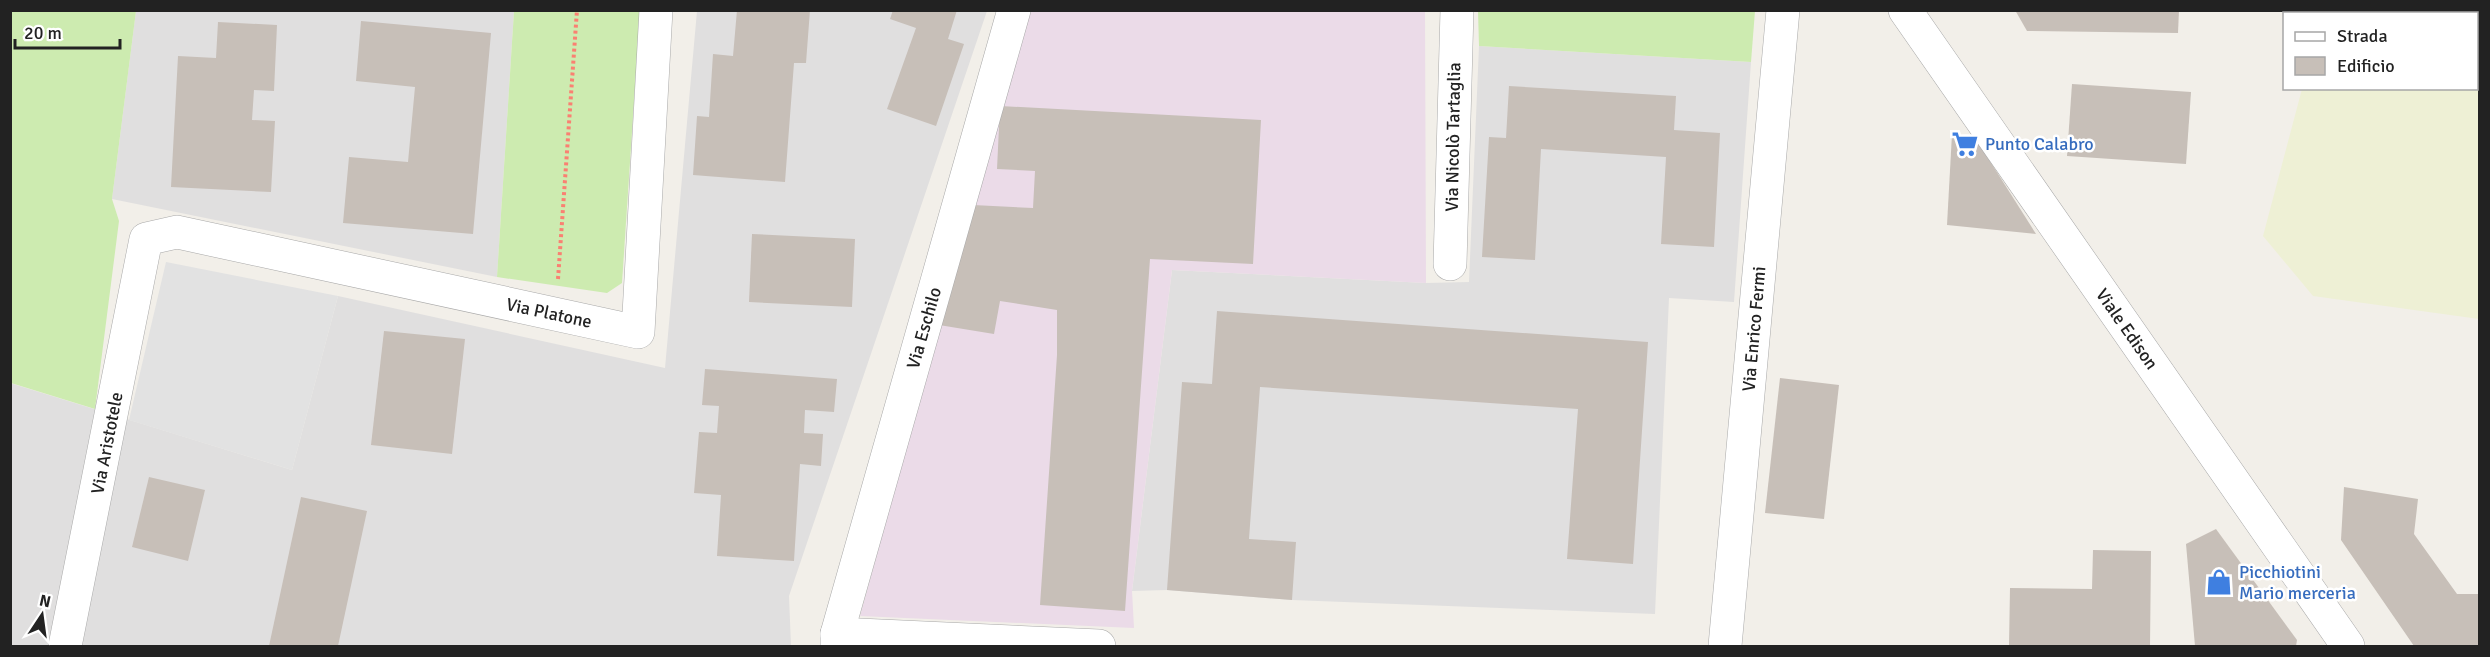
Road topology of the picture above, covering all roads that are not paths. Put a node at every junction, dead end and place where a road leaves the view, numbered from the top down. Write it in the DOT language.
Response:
graph roads {
  1 [pos="656,10"];
  2 [pos="1014,10"];
  3 [pos="1456,10"];
  4 [pos="1783,10"];
  5 [pos="1905,10"];
  6 [pos="146,239"];
  7 [pos="1450,264"];
  8 [pos="837,640"];
  9 [pos="65,646"];
  10 [pos="1099,646"];
  11 [pos="1725,646"];
  12 [pos="2348,646"];
  1 -- 6 [label="street, Via Platone"];
  2 -- 8 [label="street, Via Eschilo"];
  3 -- 7 [label="street, Via Nicolò Tartaglia"];
  4 -- 11 [label="street, Via Enrico Fermi"];
  5 -- 12 [label="street, Viale Edison"];
  6 -- 9 [label="street, Via Aristotele"];
  8 -- 10 [label="street"];
}
